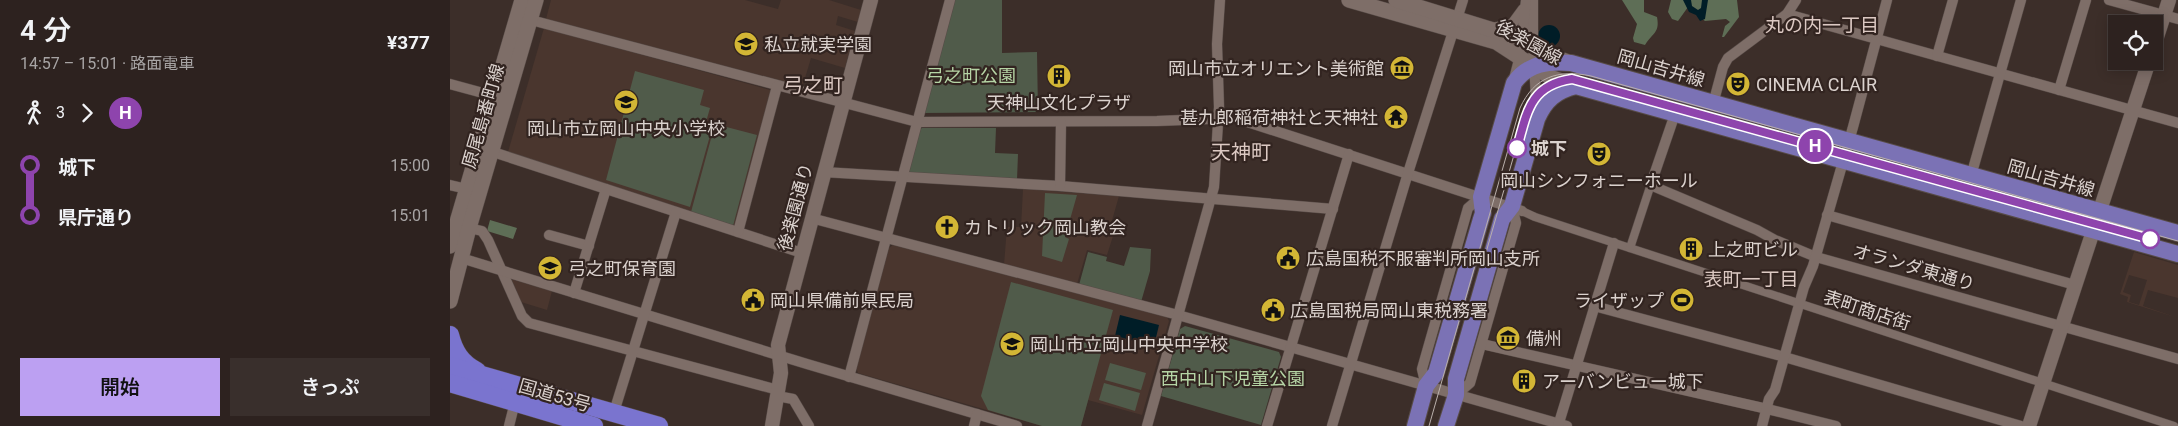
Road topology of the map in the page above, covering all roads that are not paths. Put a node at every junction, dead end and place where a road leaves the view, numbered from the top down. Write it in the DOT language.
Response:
graph roads {
  1 [pos="525,0"];
  2 [pos="871,0"];
  3 [pos="950,0"];
  4 [pos="1220,0"];
  5 [pos="1349,0"];
  6 [pos="1396,0"];
  7 [pos="1463,0"];
  8 [pos="1796,0"];
  9 [pos="1887,0"];
  10 [pos="1953,0"];
  11 [pos="2020,0"];
  12 [pos="2086,0"];
  13 [pos="2109,0"];
  14 [pos="2169,0"];
  15 [pos="1528,1"];
  16 [pos="1787,14"];
  17 [pos="2164,15"];
  18 [pos="2163,18"];
  19 [pos="2178,19"];
  20 [pos="530,20"];
  21 [pos="1454,23"];
  22 [pos="1494,35"];
  23 [pos="1877,39"];
  24 [pos="1527,42"];
  25 [pos="1520,56"];
  26 [pos="1937,56"];
  27 [pos="1571,63"];
  28 [pos="1534,66"];
  29 [pos="2146,70"];
  30 [pos="1999,74"];
  31 [pos="1514,83"];
  32 [pos="450,84"];
  33 [pos="778,86"];
  34 [pos="1576,86"];
  35 [pos="2059,90"];
  36 [pos="494,96"];
  37 [pos="843,102"];
  38 [pos="1713,104"];
  39 [pos="2133,110"];
  40 [pos="1675,114"];
  41 [pos="1218,119"];
  42 [pos="1537,119"];
  43 [pos="917,122"];
  44 [pos="1061,122"];
  45 [pos="2178,123"];
  46 [pos="1849,142"];
  47 [pos="493,152"];
  48 [pos="1349,154"];
  49 [pos="1843,161"];
  50 [pos="823,172"];
  51 [pos="1408,173"];
  52 [pos="1971,176"];
  53 [pos="903,177"];
  54 [pos="450,184"];
  55 [pos="1654,185"];
  56 [pos="1060,186"];
  57 [pos="467,189"];
  58 [pos="606,189"];
  59 [pos="1481,197"];
  60 [pos="1212,198"];
  61 [pos="1333,209"];
  62 [pos="1517,209"];
  63 [pos="676,212"];
  64 [pos="2100,212"];
  65 [pos="1827,215"];
  66 [pos="811,218"];
  67 [pos="458,228"];
  68 [pos="2093,231"];
  69 [pos="738,232"];
  70 [pos="2178,233"];
  71 [pos="549,235"];
  72 [pos="885,239"];
  73 [pos="1614,243"];
  74 [pos="450,246"];
  75 [pos="589,246"];
  76 [pos="1630,248"];
  77 [pos="802,253"];
  78 [pos="2178,254"];
  79 [pos="1816,257"];
  80 [pos="461,258"];
  81 [pos="503,272"];
  82 [pos="2075,285"];
  83 [pos="574,293"];
  84 [pos="450,301"];
  85 [pos="1799,303"];
  86 [pos="1594,306"];
  87 [pos="643,314"];
  88 [pos="1178,315"];
  89 [pos="2061,326"];
  90 [pos="450,335"];
  91 [pos="1482,344"];
  92 [pos="1290,348"];
  93 [pos="632,352"];
  94 [pos="779,356"];
  95 [pos="1785,358"];
  96 [pos="2178,359"];
  97 [pos="1351,364"];
  98 [pos="1576,365"];
  99 [pos="450,366"];
  100 [pos="482,374"];
  101 [pos="849,377"];
  102 [pos="450,383"];
  103 [pos="2043,383"];
  104 [pos="1426,386"];
  105 [pos="475,390"];
  106 [pos="778,393"];
  107 [pos="1456,395"];
  108 [pos="450,396"];
  109 [pos="515,402"];
  110 [pos="1767,408"];
  111 [pos="614,412"];
  112 [pos="977,414"];
  113 [pos="1561,425"];
  114 [pos="509,426"];
  115 [pos="594,426"];
  116 [pos="659,426"];
  117 [pos="772,426"];
  118 [pos="810,426"];
  119 [pos="974,426"];
  120 [pos="1017,426"];
  121 [pos="1147,426"];
  122 [pos="1267,426"];
  123 [pos="1332,426"];
  124 [pos="1415,426"];
  125 [pos="1446,426"];
  126 [pos="1762,426"];
  127 [pos="1836,426"];
  128 [pos="2021,426"];
  129 [pos="2029,426"];
  130 [pos="2174,426"];
  1 -- 20 [label="main road, 原尾島番町線"];
  1 -- 36 [label="main road, 原尾島番町線"];
  2 -- 37 [label="street, 後楽園通り"];
  3 -- 43 [label="street"];
  4 -- 41 [label="street"];
  5 -- 21 [label="main road, 後楽園線"];
  6 -- 21 [label="main road, 後楽園線"];
  7 -- 21 [label="street"];
  8 -- 16 [label="street"];
  9 -- 23 [label="street"];
  10 -- 26 [label="street"];
  11 -- 30 [label="street"];
  12 -- 35 [label="street"];
  13 -- 17 [label="street"];
  14 -- 17 [label="street"];
  15 -- 22 [label="street"];
  15 -- 24 [label="street"];
  15 -- 24 [label="street"];
  16 -- 23 [label="street"];
  16 -- 38 [label="street"];
  17 -- 18 [label="street"];
  17 -- 19 [label="street"];
  20 -- 33 [label="street"];
  20 -- 47 [label="main road, 原尾島番町線"];
  21 -- 22 [label="main road, 後楽園線"];
  21 -- 51 [label="street"];
  22 -- 24 [label="main road, 後楽園線"];
  22 -- 25 [label="main road, 後楽園線"];
  23 -- 26 [label="street"];
  23 -- 46 [label="street"];
  24 -- 25 [label="street"];
  24 -- 27 [label="main road, 後楽園線"];
  24 -- 28 [label="street"];
  25 -- 28 [label="main road, 後楽園線"];
  25 -- 31 [label="street"];
  26 -- 30 [label="street"];
  27 -- 28 [label="main road, 岡山吉井線"];
  27 -- 38 [label="main road, 岡山吉井線"];
  28 -- 31 [label="main road"];
  28 -- 34 [label="main road, 後楽園線"];
  28 -- 42 [label="street"];
  29 -- 39 [label="street"];
  30 -- 35 [label="street"];
  30 -- 52 [label="street"];
  31 -- 59 [label="main road"];
  32 -- 36 [label="street"];
  33 -- 37 [label="street"];
  33 -- 69 [label="street"];
  34 -- 40 [label="main road"];
  34 -- 42 [label="main road"];
  35 -- 39 [label="street"];
  36 -- 57 [label="main road, 原尾島番町線"];
  37 -- 43 [label="street"];
  37 -- 50 [label="street, 後楽園通り"];
  38 -- 46 [label="main road, 岡山吉井線"];
  39 -- 45 [label="street"];
  39 -- 64 [label="street"];
  40 -- 49 [label="main road"];
  40 -- 55 [label="street"];
  41 -- 44 [label="street"];
  41 -- 48 [label="street"];
  41 -- 60 [label="street"];
  42 -- 62 [label="main road"];
  43 -- 44 [label="street"];
  43 -- 53 [label="street"];
  44 -- 56 [label="street"];
  46 -- 49 [label="street"];
  46 -- 52 [label="main road, 岡山吉井線"];
  47 -- 58 [label="street"];
  47 -- 67 [label="main road, 原尾島番町線"];
  48 -- 51 [label="street"];
  48 -- 61 [label="street"];
  49 -- 65 [label="street"];
  49 -- 68 [label="main road"];
  50 -- 53 [label="street"];
  50 -- 66 [label="street, 後楽園通り"];
  51 -- 59 [label="street"];
  51 -- 97 [label="street"];
  52 -- 64 [label="main road, 岡山吉井線"];
  53 -- 56 [label="street"];
  53 -- 72 [label="street"];
  54 -- 57 [label="street"];
  55 -- 76 [label="street"];
  55 -- 79 [label="street, オランダ東通り"];
  56 -- 60 [label="street"];
  57 -- 67 [label="main road, 原尾島番町線"];
  58 -- 63 [label="street"];
  58 -- 75 [label="street"];
  59 -- 62 [label="street"];
  59 -- 104 [label="main road"];
  60 -- 61 [label="street"];
  60 -- 88 [label="street"];
  61 -- 92 [label="street"];
  62 -- 73 [label="street, 表町商店街"];
  62 -- 91 [label="street"];
  62 -- 107 [label="main road"];
  63 -- 69 [label="street"];
  63 -- 87 [label="street"];
  64 -- 68 [label="street"];
  64 -- 70 [label="main road, 岡山吉井線"];
  65 -- 79 [label="street"];
  65 -- 82 [label="street"];
  66 -- 72 [label="street"];
  66 -- 77 [label="street, 後楽園通り"];
  67 -- 74 [label="main road, 原尾島番町線"];
  67 -- 80 [label="main road, 原尾島番町線"];
  67 -- 81 [label="street"];
  68 -- 78 [label="main road"];
  68 -- 82 [label="street"];
  69 -- 77 [label="street"];
  71 -- 75 [label="street"];
  72 -- 88 [label="street"];
  72 -- 101 [label="street"];
  73 -- 76 [label="street, 表町商店街"];
  73 -- 86 [label="street"];
  75 -- 83 [label="street"];
  76 -- 85 [label="street, 表町商店街"];
  77 -- 94 [label="street, 後楽園通り"];
  79 -- 85 [label="street"];
  79 -- 89 [label="street, オランダ東通り"];
  80 -- 81 [label="street"];
  80 -- 84 [label="main road, 原尾島番町線"];
  81 -- 83 [label="street"];
  81 -- 93 [label="street"];
  82 -- 89 [label="street"];
  83 -- 87 [label="street"];
  85 -- 95 [label="street"];
  85 -- 103 [label="street, 表町商店街"];
  86 -- 95 [label="street"];
  86 -- 98 [label="street"];
  87 -- 93 [label="street"];
  87 -- 94 [label="street"];
  88 -- 92 [label="street"];
  88 -- 121 [label="street"];
  89 -- 96 [label="street, オランダ東通り"];
  89 -- 103 [label="street"];
  90 -- 100 [label="highway"];
  91 -- 98 [label="street"];
  91 -- 107 [label="street"];
  92 -- 97 [label="street"];
  92 -- 122 [label="street"];
  93 -- 106 [label="street"];
  93 -- 111 [label="street"];
  94 -- 101 [label="street"];
  94 -- 106 [label="street, 後楽園通り"];
  95 -- 110 [label="street"];
  95 -- 128 [label="street"];
  97 -- 104 [label="street"];
  97 -- 123 [label="street"];
  98 -- 110 [label="street"];
  98 -- 113 [label="street"];
  99 -- 100 [label="highway, 国道53号"];
  100 -- 111 [label="highway, 国道53号"];
  101 -- 112 [label="street"];
  102 -- 105 [label="highway, 国道53号"];
  103 -- 129 [label="street"];
  103 -- 130 [label="street, 表町商店街"];
  104 -- 107 [label="street"];
  104 -- 124 [label="main road"];
  105 -- 108 [label="highway"];
  105 -- 109 [label="highway, 国道53号"];
  106 -- 117 [label="street, 後楽園通り"];
  106 -- 118 [label="street"];
  107 -- 113 [label="street"];
  107 -- 125 [label="main road"];
  109 -- 114 [label="street"];
  109 -- 115 [label="highway, 国道53号"];
  110 -- 126 [label="street"];
  110 -- 127 [label="street"];
  111 -- 116 [label="highway, 国道53号"];
  112 -- 119 [label="street"];
  112 -- 120 [label="street"];
}
